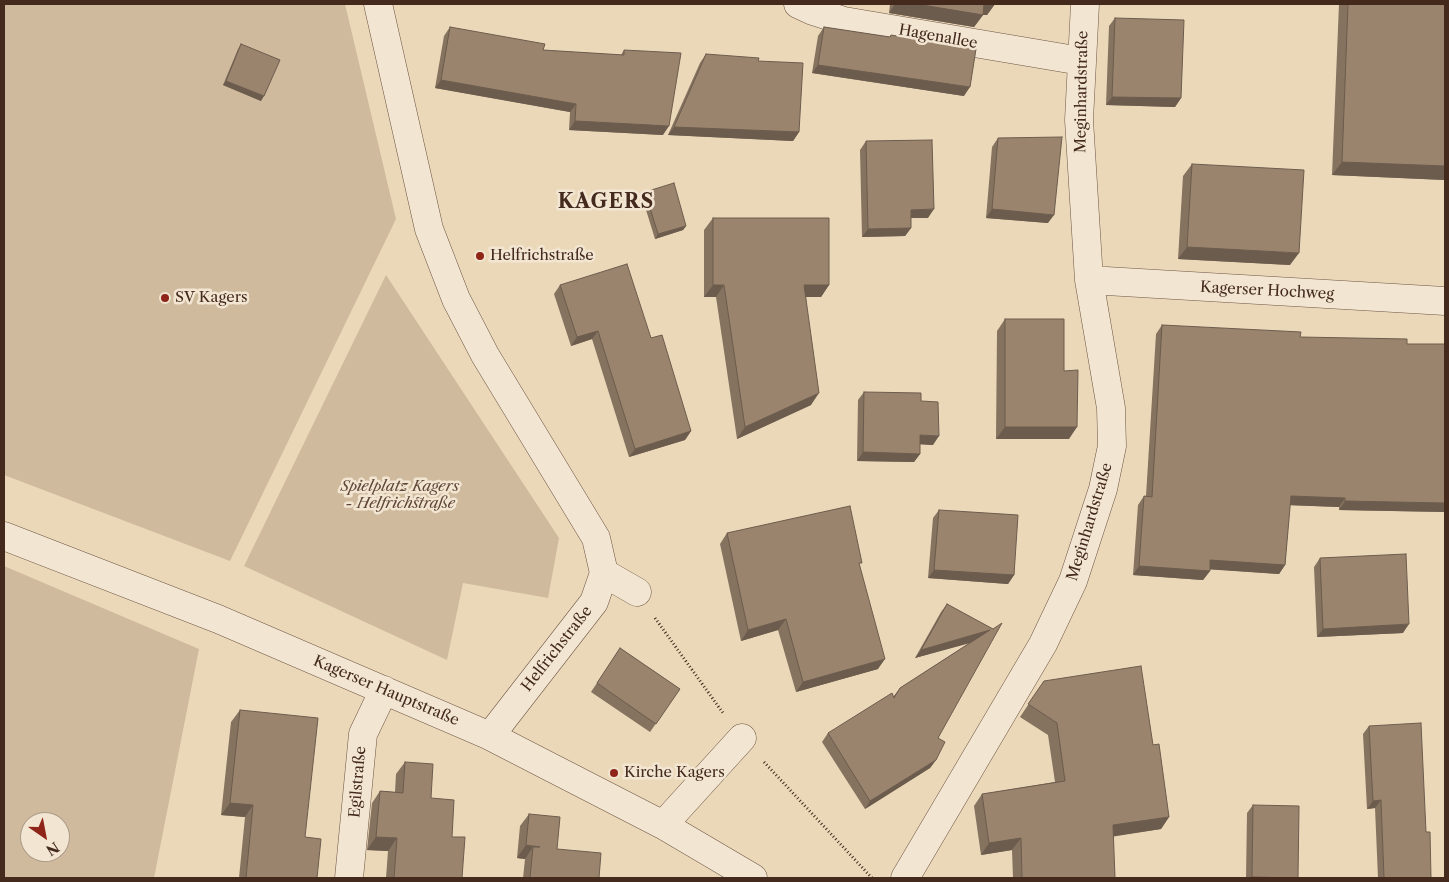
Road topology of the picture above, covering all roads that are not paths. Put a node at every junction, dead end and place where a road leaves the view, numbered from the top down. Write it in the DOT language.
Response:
graph roads {
  1 [pos="378,4"];
  2 [pos="798,4"];
  3 [pos="1085,4"];
  4 [pos="1081,61"];
  5 [pos="1089,280"];
  6 [pos="1445,301"];
  7 [pos="4,536"];
  8 [pos="604,573"];
  9 [pos="637,592"];
  10 [pos="384,690"];
  11 [pos="490,736"];
  12 [pos="742,738"];
  13 [pos="663,825"];
  14 [pos="350,878"];
  15 [pos="753,878"];
  16 [pos="905,878"];
  1 -- 8 [label="street"];
  2 -- 4 [label="street, Hagenallee"];
  3 -- 4 [label="street, Meginhardstraße"];
  4 -- 5 [label="street, Meginhardstraße"];
  5 -- 6 [label="street, Kagerser Hochweg"];
  5 -- 16 [label="street, Meginhardstraße"];
  7 -- 10 [label="street, Kagerser Hauptstraße"];
  8 -- 9 [label="street"];
  8 -- 11 [label="street, Helfrichstraße"];
  10 -- 11 [label="street, Kagerser Hauptstraße"];
  10 -- 14 [label="street, Egilstraße"];
  11 -- 13 [label="street, Kagerser Hauptstraße"];
  12 -- 13 [label="street"];
  13 -- 15 [label="street, Kagerser Hauptstraße"];
}
